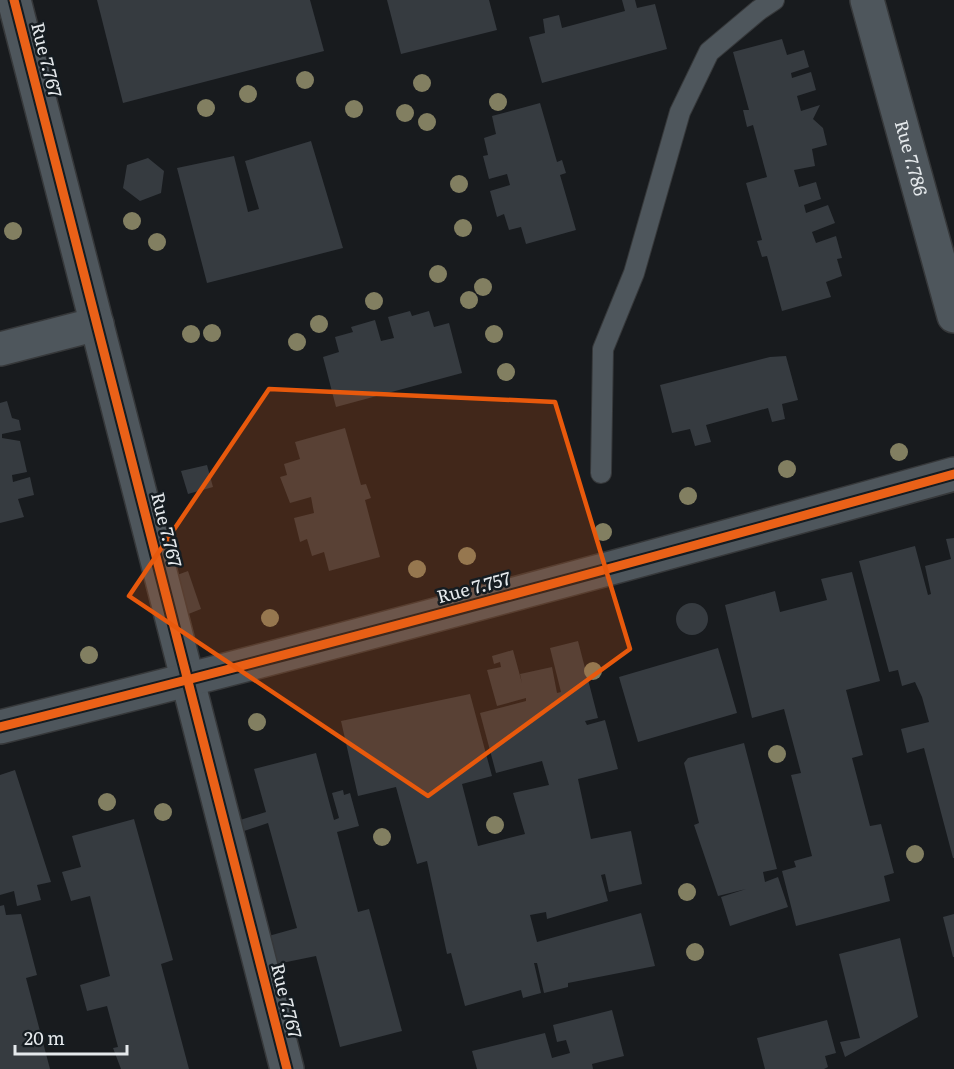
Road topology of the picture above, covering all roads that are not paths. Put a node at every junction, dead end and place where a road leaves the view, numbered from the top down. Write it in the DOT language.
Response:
graph roads {
  1 [pos="14,0"];
  2 [pos="774,0"];
  3 [pos="867,0"];
  4 [pos="954,316"];
  5 [pos="97,324"];
  6 [pos="0,349"];
  7 [pos="601,473"];
  8 [pos="954,474"];
  9 [pos="188,681"];
  10 [pos="0,727"];
  11 [pos="287,1069"];
  1 -- 5 [label="street, Rue 7.767"];
  2 -- 7 [label="lane"];
  3 -- 4 [label="street, Rue 7.786"];
  5 -- 6 [label="street"];
  5 -- 9 [label="street, Rue 7.767"];
  8 -- 9 [label="street, Rue 7.757"];
  9 -- 10 [label="street, Rue 7.757"];
  9 -- 11 [label="street, Rue 7.767"];
}
